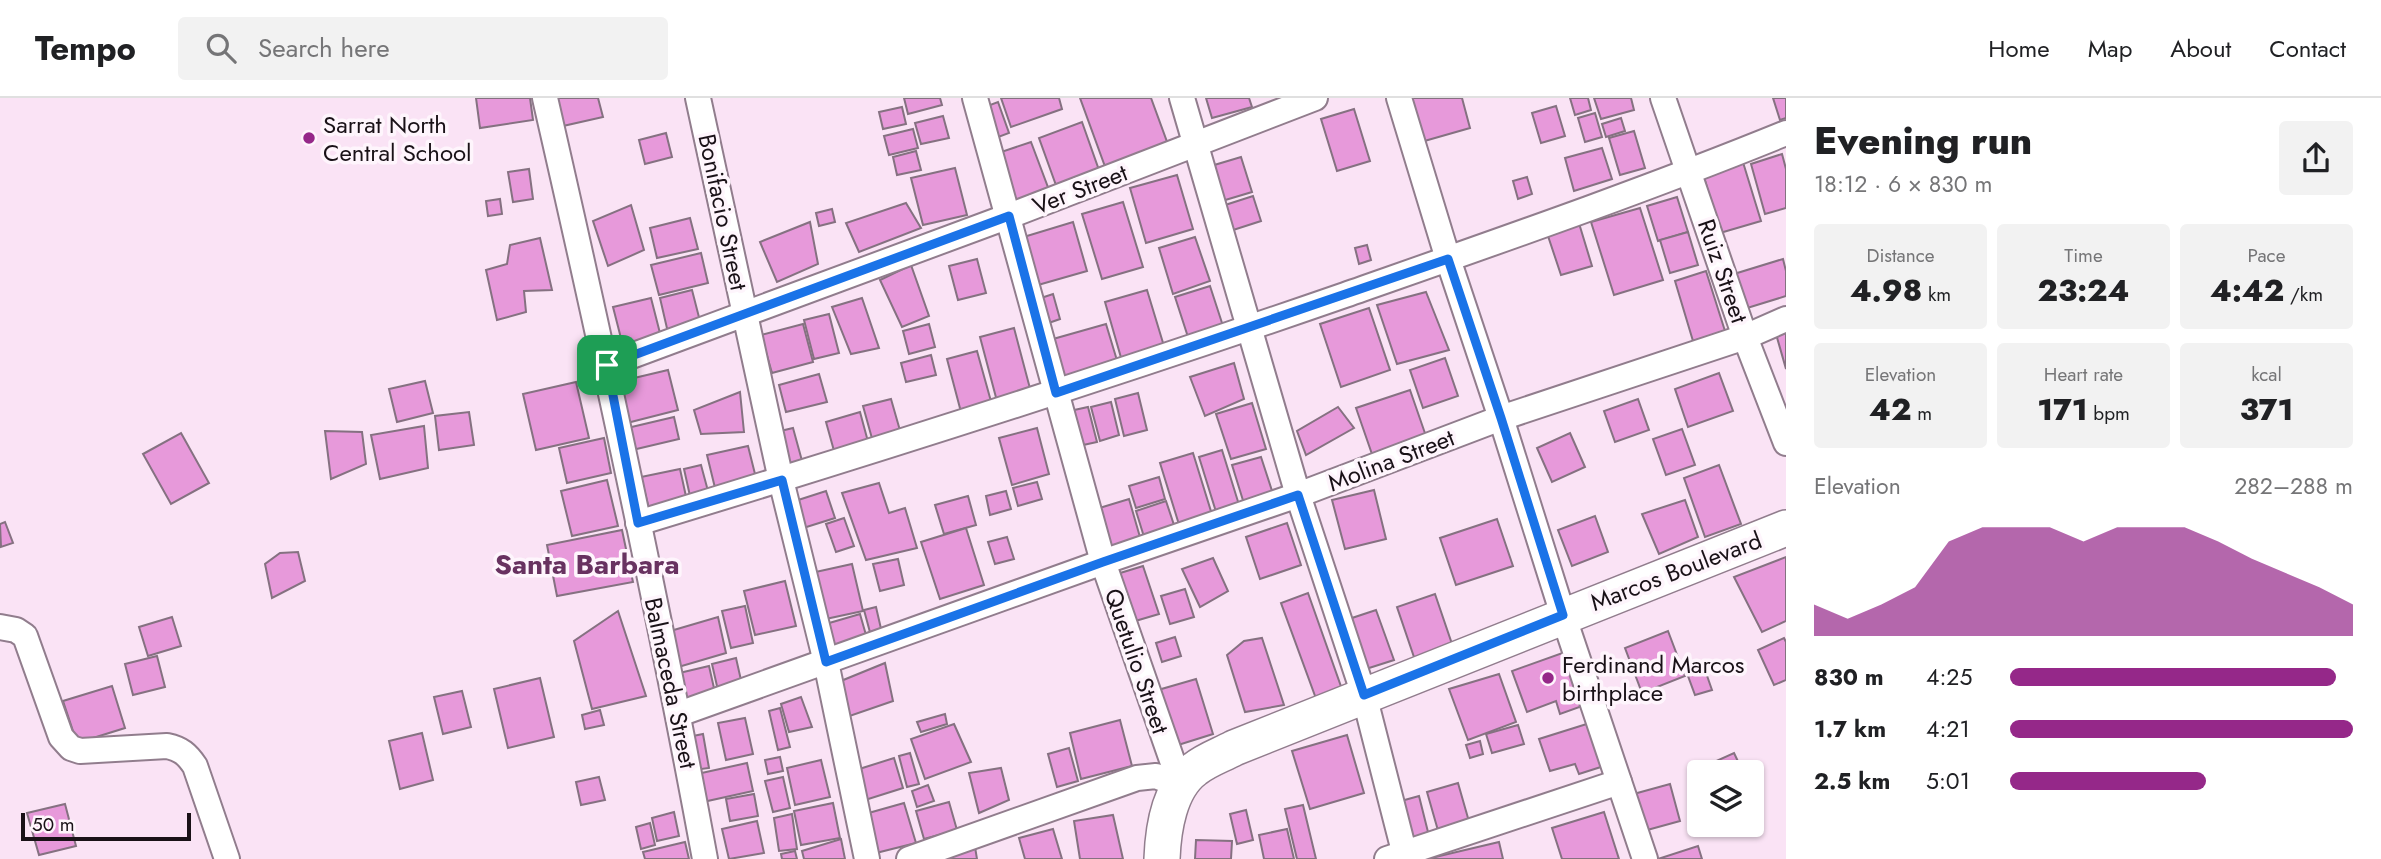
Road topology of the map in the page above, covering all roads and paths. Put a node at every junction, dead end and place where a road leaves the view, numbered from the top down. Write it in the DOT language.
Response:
graph roads {
  1 [pos="545,98"];
  2 [pos="698,98"];
  3 [pos="975,98"];
  4 [pos="1182,98"];
  5 [pos="1315,98"];
  6 [pos="1399,98"];
  7 [pos="1663,98"];
  8 [pos="1786,133"];
  9 [pos="1195,144"];
  10 [pos="1690,172"];
  11 [pos="1009,216"];
  12 [pos="1448,259"];
  13 [pos="745,314"];
  14 [pos="1786,319"];
  15 [pos="1249,328"];
  16 [pos="1745,337"];
  17 [pos="607,365"];
  18 [pos="1056,393"];
  19 [pos="1501,418"];
  20 [pos="1786,443"];
  21 [pos="782,480"];
  22 [pos="1298,495"];
  23 [pos="638,523"];
  24 [pos="1786,528"];
  25 [pos="1103,562"];
  26 [pos="1563,615"];
  27 [pos="0,626"];
  28 [pos="826,662"];
  29 [pos="1364,695"];
  30 [pos="679,714"];
  31 [pos="1619,782"];
  32 [pos="1181,786"];
  33 [pos="1399,857"];
  34 [pos="228,859"];
  35 [pos="705,859"];
  36 [pos="867,859"];
  37 [pos="909,859"];
  38 [pos="1162,859"];
  39 [pos="1645,859"];
  1 -- 17 [label="street, Balmaceda Street"];
  2 -- 13 [label="street, Bonifacio Street"];
  3 -- 11 [label="street, Quetulio Street"];
  4 -- 9 [label="street"];
  5 -- 9 [label="street, Ver Street"];
  6 -- 12 [label="street"];
  7 -- 10 [label="street, Ruiz Street"];
  8 -- 10 [label="street"];
  9 -- 11 [label="street, Ver Street"];
  9 -- 15 [label="street"];
  10 -- 12 [label="street"];
  10 -- 16 [label="street, Ruiz Street"];
  11 -- 13 [label="street, Ver Street"];
  11 -- 18 [label="street, Quetulio Street"];
  12 -- 15 [label="street"];
  12 -- 19 [label="street"];
  13 -- 17 [label="street, Ver Street"];
  13 -- 21 [label="street, Bonifacio Street"];
  14 -- 16 [label="street, Molina Street"];
  15 -- 18 [label="street"];
  15 -- 22 [label="street"];
  16 -- 19 [label="street, Molina Street"];
  16 -- 20 [label="street, Ruiz Street"];
  17 -- 23 [label="street, Balmaceda Street"];
  18 -- 21 [label="street"];
  18 -- 25 [label="street, Quetulio Street"];
  19 -- 22 [label="street, Molina Street"];
  19 -- 26 [label="street"];
  21 -- 23 [label="street"];
  21 -- 28 [label="street, Bonifacio Street"];
  22 -- 25 [label="street, Molina Street"];
  22 -- 29 [label="street"];
  23 -- 30 [label="street, Balmaceda Street"];
  24 -- 26 [label="main road, Marcos Boulevard"];
  25 -- 28 [label="street, Molina Street"];
  25 -- 32 [label="street, Quetulio Street"];
  26 -- 29 [label="main road, Marcos Boulevard"];
  26 -- 31 [label="street"];
  27 -- 34 [label="street"];
  28 -- 30 [label="street, Molina Street"];
  28 -- 36 [label="street, Bonifacio Street"];
  29 -- 32 [label="main road, Marcos Boulevard"];
  29 -- 33 [label="street"];
  30 -- 35 [label="street, Balmaceda Street"];
  31 -- 33 [label="street"];
  31 -- 39 [label="street"];
  32 -- 37 [label="street"];
  32 -- 38 [label="main road"];
}
